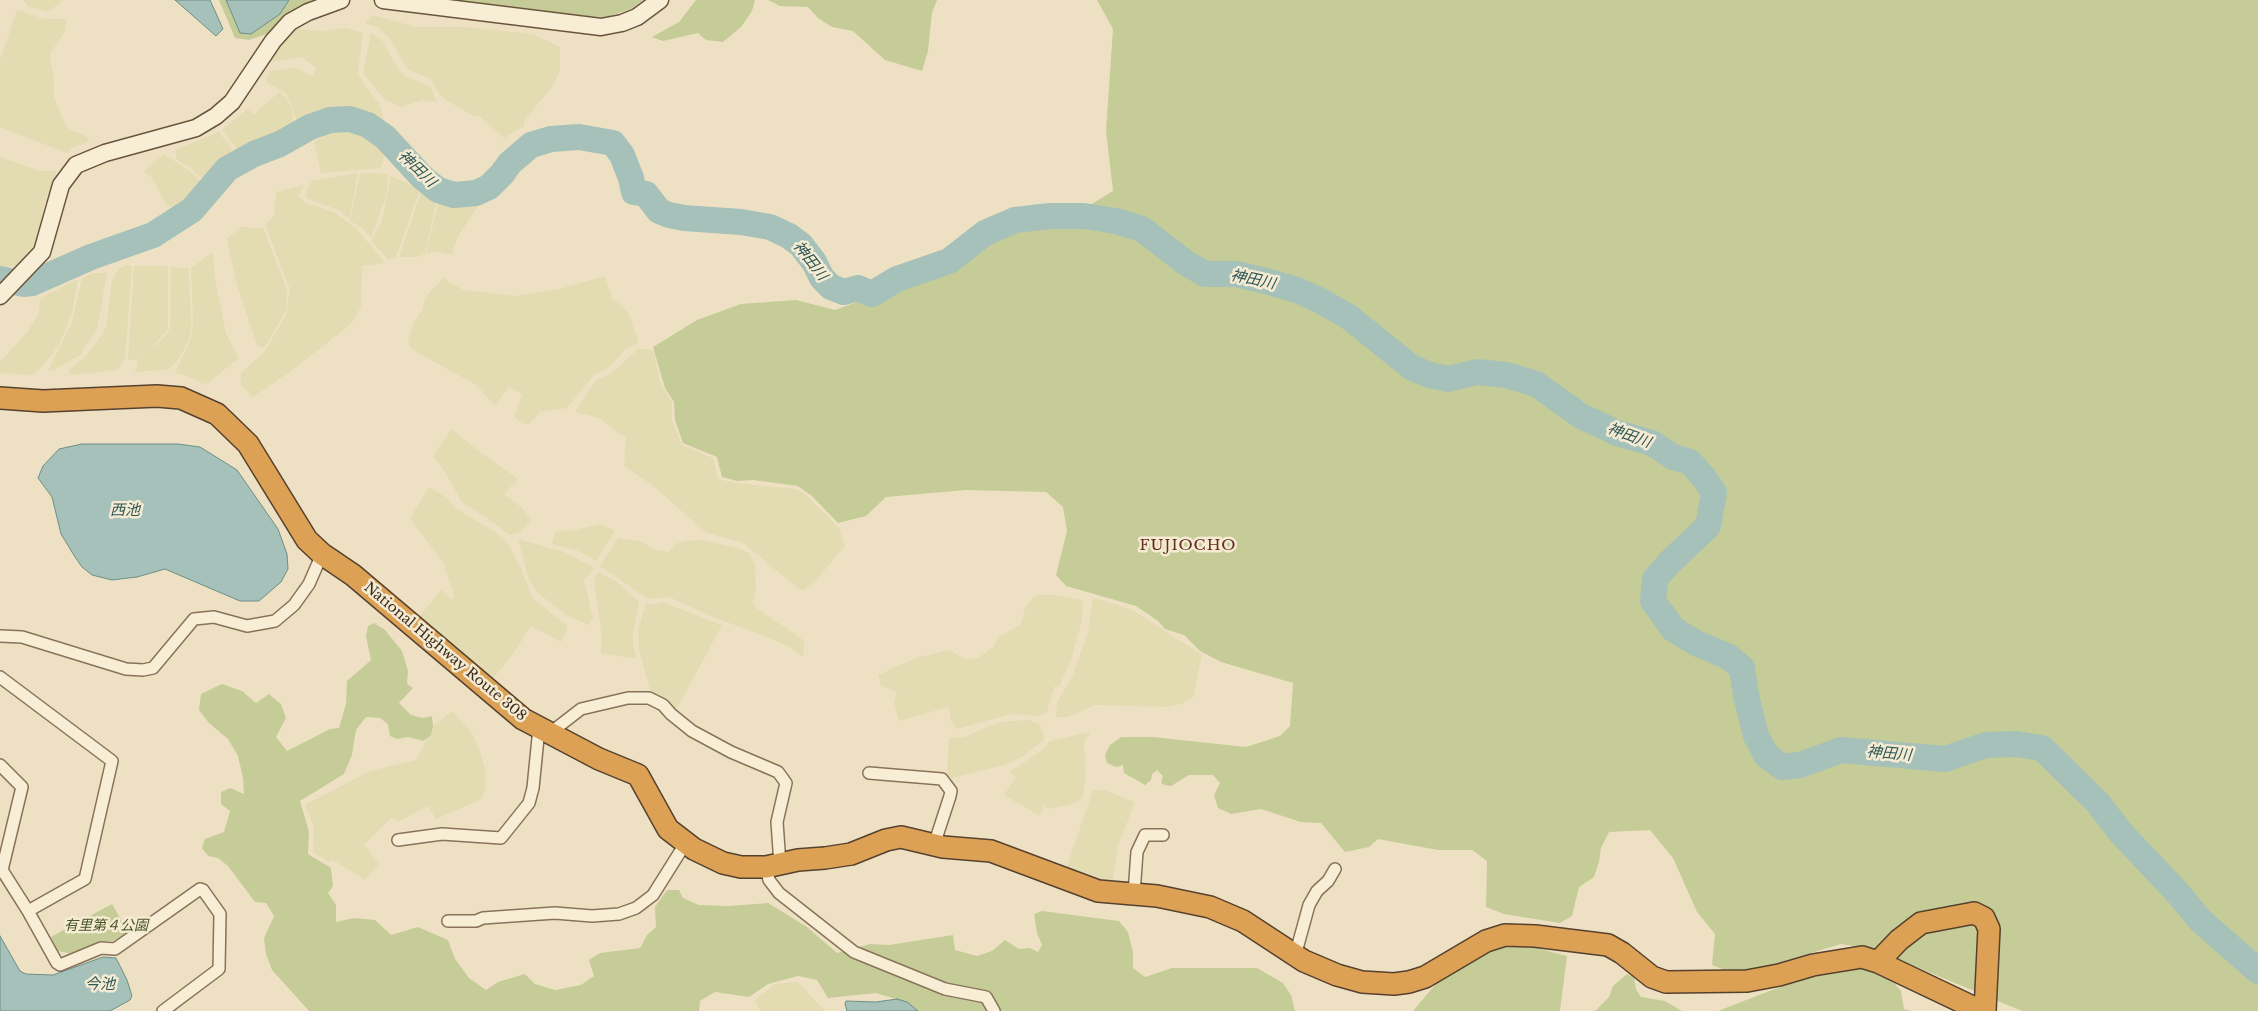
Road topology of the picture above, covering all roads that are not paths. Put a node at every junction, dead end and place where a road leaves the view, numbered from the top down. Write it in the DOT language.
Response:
graph roads {
  1 [pos="341,0"];
  2 [pos="382,0"];
  3 [pos="660,0"];
  4 [pos="1,294"];
  5 [pos="0,398"];
  6 [pos="322,554"];
  7 [pos="0,636"];
  8 [pos="0,677"];
  9 [pos="545,731"];
  10 [pos="0,765"];
  11 [pos="869,773"];
  12 [pos="1163,835"];
  13 [pos="398,840"];
  14 [pos="686,844"];
  15 [pos="934,845"];
  16 [pos="773,866"];
  17 [pos="1335,868"];
  18 [pos="1134,893"];
  19 [pos="28,911"];
  20 [pos="448,921"];
  21 [pos="1295,956"];
  22 [pos="1878,962"];
  23 [pos="163,1011"];
  24 [pos="994,1011"];
  25 [pos="1981,1011"];
  26 [pos="1985,1011"];
  1 -- 4 [label="street"];
  2 -- 3 [label="street"];
  5 -- 6 [label="highway, National Highway Route 308"];
  6 -- 7 [label="street"];
  6 -- 9 [label="highway, National Highway Route 308"];
  8 -- 19 [label="street"];
  9 -- 13 [label="street"];
  9 -- 14 [label="highway, National Highway Route 308"];
  9 -- 16 [label="street"];
  10 -- 19 [label="street"];
  11 -- 15 [label="street"];
  12 -- 18 [label="street"];
  14 -- 16 [label="highway, National Highway Route 308"];
  14 -- 20 [label="street"];
  15 -- 16 [label="highway, National Highway Route 308"];
  15 -- 18 [label="highway, National Highway Route 308"];
  16 -- 24 [label="street"];
  17 -- 21 [label="street"];
  18 -- 21 [label="highway, National Highway Route 308"];
  19 -- 23 [label="street"];
  21 -- 22 [label="highway, National Highway Route 308"];
  22 -- 25 [label="highway, National Highway Route 308"];
  22 -- 26 [label="highway"];
}
